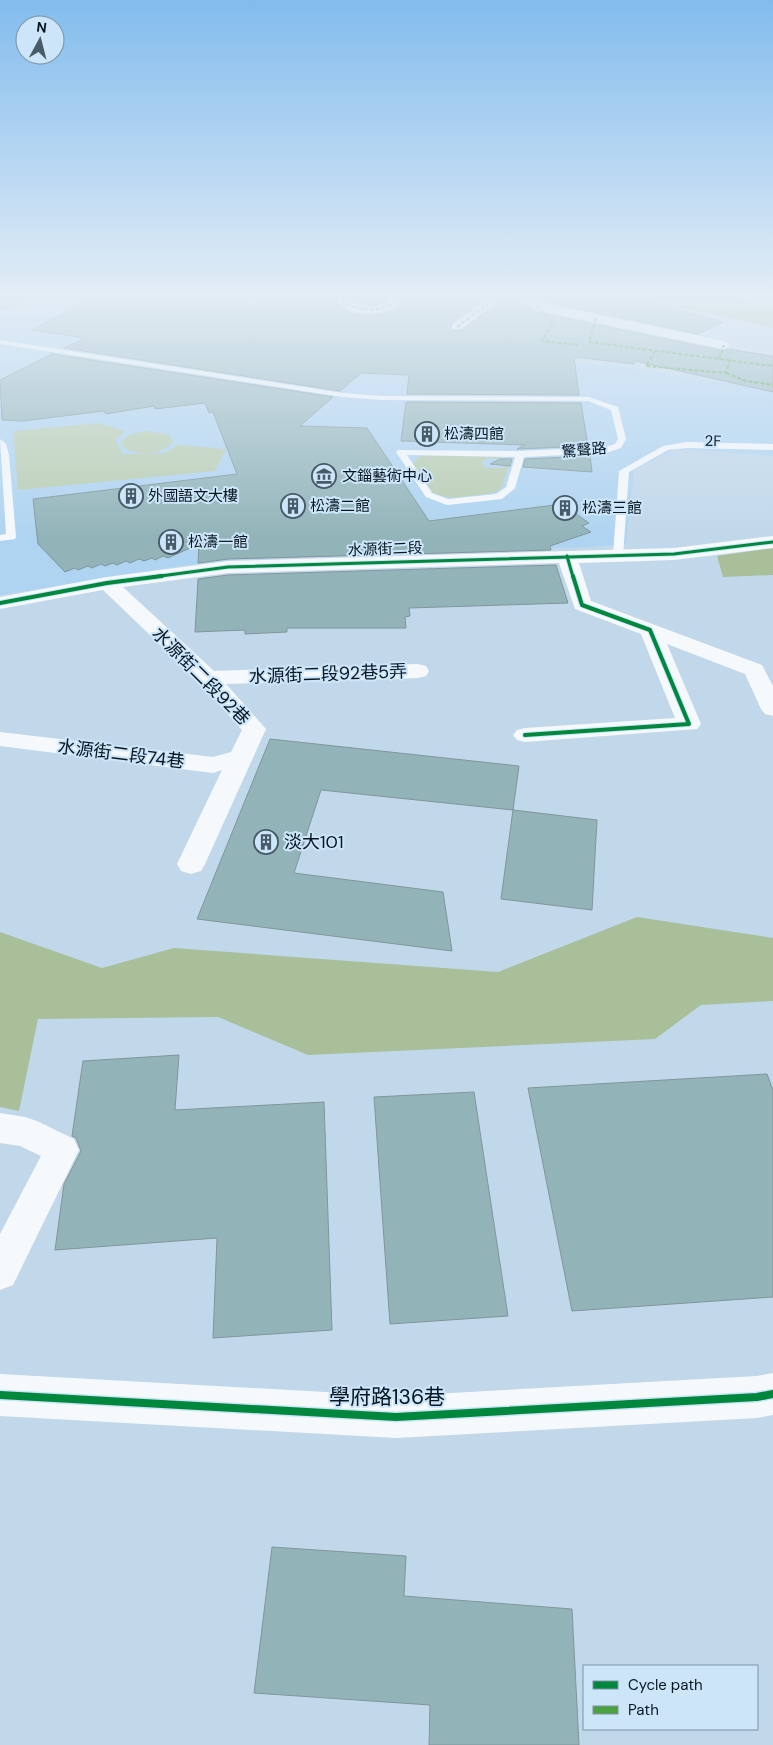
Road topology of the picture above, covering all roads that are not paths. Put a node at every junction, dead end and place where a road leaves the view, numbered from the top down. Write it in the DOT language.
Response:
graph roads {
  1 [pos="210,374"];
  2 [pos="695,437"];
  3 [pos="740,438"];
  4 [pos="682,440"];
  5 [pos="0,442"];
  6 [pos="773,447"];
  7 [pos="666,448"];
  8 [pos="520,454"];
  9 [pos="0,538"];
  10 [pos="773,542"];
  11 [pos="567,556"];
  12 [pos="618,556"];
  13 [pos="107,583"];
  14 [pos="0,603"];
  15 [pos="650,630"];
  16 [pos="418,671"];
  17 [pos="208,678"];
  18 [pos="773,709"];
  19 [pos="525,735"];
  20 [pos="0,739"];
  21 [pos="241,757"];
  22 [pos="191,864"];
  23 [pos="0,1128"];
  24 [pos="0,1272"];
  25 [pos="773,1394"];
  26 [pos="0,1395"];
  1 -- 8 [label="lane, 驚聲路"];
  2 -- 4 [label="lane"];
  3 -- 4 [label="lane, 2F"];
  4 -- 7 [label="lane"];
  5 -- 9 [label="lane"];
  6 -- 7 [label="lane"];
  7 -- 12 [label="lane"];
  8 -- 8 [label="lane, 驚聲路"];
  10 -- 12 [label="street, 水源街二段"];
  11 -- 12 [label="street, 水源街二段"];
  11 -- 13 [label="street, 水源街二段"];
  11 -- 15 [label="street"];
  13 -- 14 [label="street, 水源街二段"];
  13 -- 17 [label="street, 水源街二段92巷"];
  15 -- 18 [label="street"];
  15 -- 19 [label="street"];
  16 -- 17 [label="street, 水源街二段92巷5弄"];
  17 -- 21 [label="street, 水源街二段92巷"];
  20 -- 21 [label="street, 水源街二段74巷"];
  21 -- 22 [label="street, 水源街二段92巷"];
  23 -- 24 [label="street"];
  25 -- 26 [label="street, 學府路136巷"];
}
